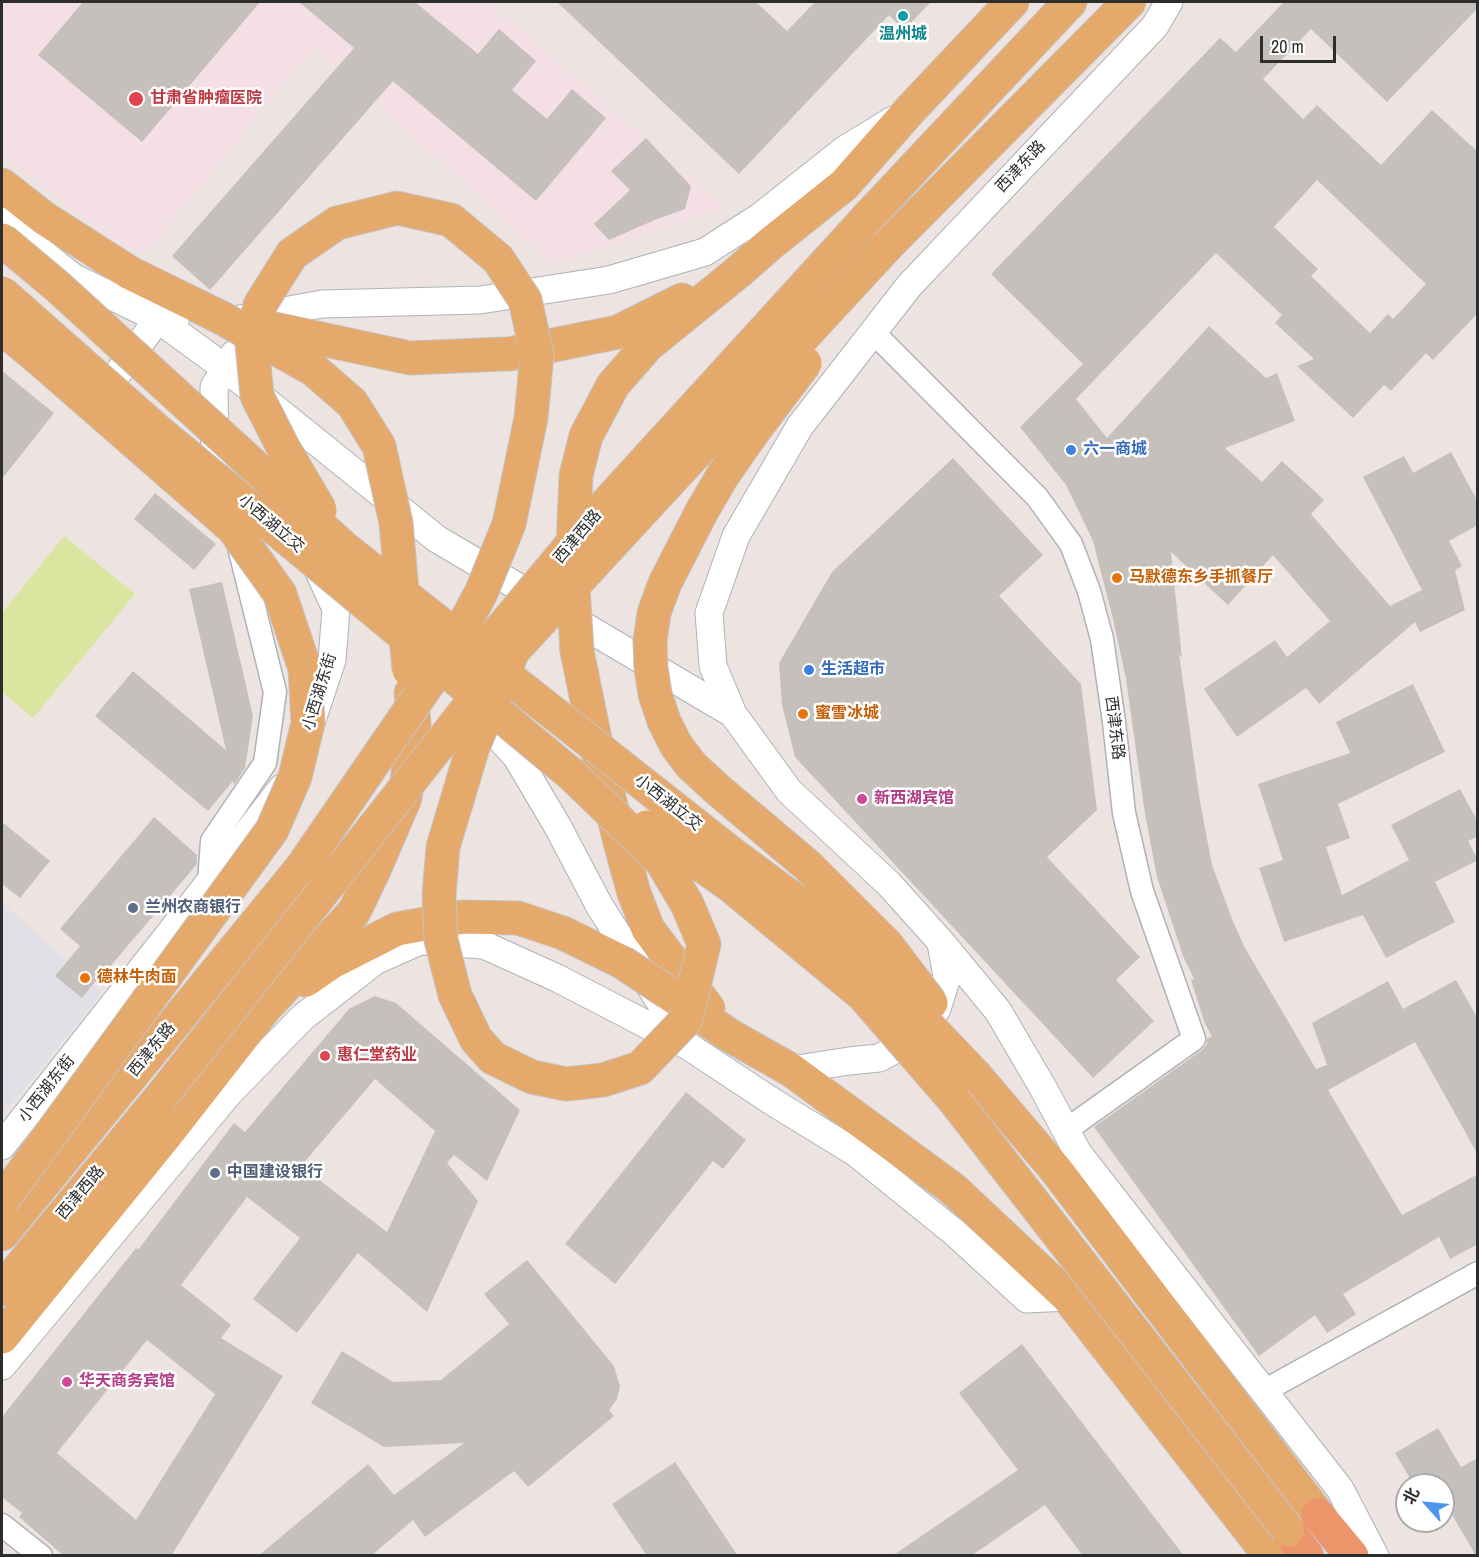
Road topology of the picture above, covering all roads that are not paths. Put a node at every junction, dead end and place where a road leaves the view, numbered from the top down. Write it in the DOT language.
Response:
graph roads {
  1 [pos="1012,2"];
  2 [pos="1070,2"];
  3 [pos="1129,2"];
  4 [pos="1169,2"];
  5 [pos="1050,81"];
  6 [pos="910,110"];
  7 [pos="2,185"];
  8 [pos="2,221"];
  9 [pos="2,240"];
  10 [pos="737,273"];
  11 [pos="2,284"];
  12 [pos="2,293"];
  13 [pos="284,311"];
  14 [pos="222,318"];
  15 [pos="158,320"];
  16 [pos="2,328"];
  17 [pos="873,332"];
  18 [pos="225,368"];
  19 [pos="116,377"];
  20 [pos="215,459"];
  21 [pos="302,534"];
  22 [pos="343,547"];
  23 [pos="513,651"];
  24 [pos="733,714"];
  25 [pos="572,774"];
  26 [pos="302,867"];
  27 [pos="209,883"];
  28 [pos="941,942"];
  29 [pos="265,1008"];
  30 [pos="729,1035"];
  31 [pos="688,1047"];
  32 [pos="791,1070"];
  33 [pos="976,1076"];
  34 [pos="229,1093"];
  35 [pos="1066,1130"];
  36 [pos="2,1146"];
  37 [pos="2,1201"];
  38 [pos="2,1234"];
  39 [pos="1478,1273"];
  40 [pos="2,1289"];
  41 [pos="1068,1297"];
  42 [pos="2,1337"];
  43 [pos="2,1366"];
  44 [pos="1264,1391"];
  45 [pos="1318,1515"];
  46 [pos="2,1525"];
  47 [pos="1289,1547"];
  48 [pos="41,1556"];
  49 [pos="1352,1556"];
  50 [pos="1375,1556"];
  1 -- 6 [label="main road"];
  2 -- 26 [label="main road, 西津西路, bridge"];
  3 -- 5 [label="main road"];
  4 -- 17 [label="street, 西津东路"];
  5 -- 23 [label="main road, 西津西路, bridge"];
  5 -- 33 [label="main road, bridge"];
  6 -- 10 [label="main road"];
  6 -- 13 [label="street"];
  7 -- 14 [label="main road"];
  8 -- 15 [label="street"];
  9 -- 22 [label="main road, 小西湖立交, bridge"];
  10 -- 14 [label="main road, bridge"];
  10 -- 30 [label="main road, bridge"];
  11 -- 19 [label="street, 小西湖东街"];
  12 -- 25 [label="main road, 小西湖立交, bridge"];
  13 -- 15 [label="street"];
  13 -- 18 [label="street"];
  14 -- 29 [label="main road, bridge"];
  15 -- 18 [label="street"];
  15 -- 19 [label="street"];
  16 -- 37 [label="main road, bridge"];
  17 -- 24 [label="street, 西津东路"];
  17 -- 35 [label="street, 西津东路"];
  18 -- 20 [label="street"];
  18 -- 24 [label="street"];
  19 -- 20 [label="street, 小西湖东街"];
  20 -- 21 [label="street, 小西湖东街"];
  20 -- 27 [label="street"];
  21 -- 27 [label="street, 小西湖东街"];
  21 -- 31 [label="street"];
  22 -- 26 [label="main road, bridge"];
  22 -- 33 [label="main road, 小西湖立交, bridge"];
  23 -- 25 [label="main road, bridge"];
  23 -- 40 [label="main road, 西津西路, bridge"];
  24 -- 28 [label="street"];
  25 -- 47 [label="main road, bridge"];
  26 -- 38 [label="main road, 西津东路"];
  27 -- 36 [label="street, 小西湖东街"];
  28 -- 32 [label="street"];
  28 -- 35 [label="street"];
  29 -- 30 [label="main road, bridge"];
  29 -- 34 [label="street"];
  29 -- 42 [label="main road"];
  30 -- 32 [label="main road"];
  31 -- 34 [label="street"];
  31 -- 41 [label="street"];
  32 -- 41 [label="main road"];
  33 -- 45 [label="main road"];
  34 -- 43 [label="street"];
  35 -- 44 [label="street"];
  39 -- 44 [label="street"];
  41 -- 47 [label="main road"];
  44 -- 50 [label="street"];
  45 -- 49 [label="highway"];
  46 -- 48 [label="street"];
}
